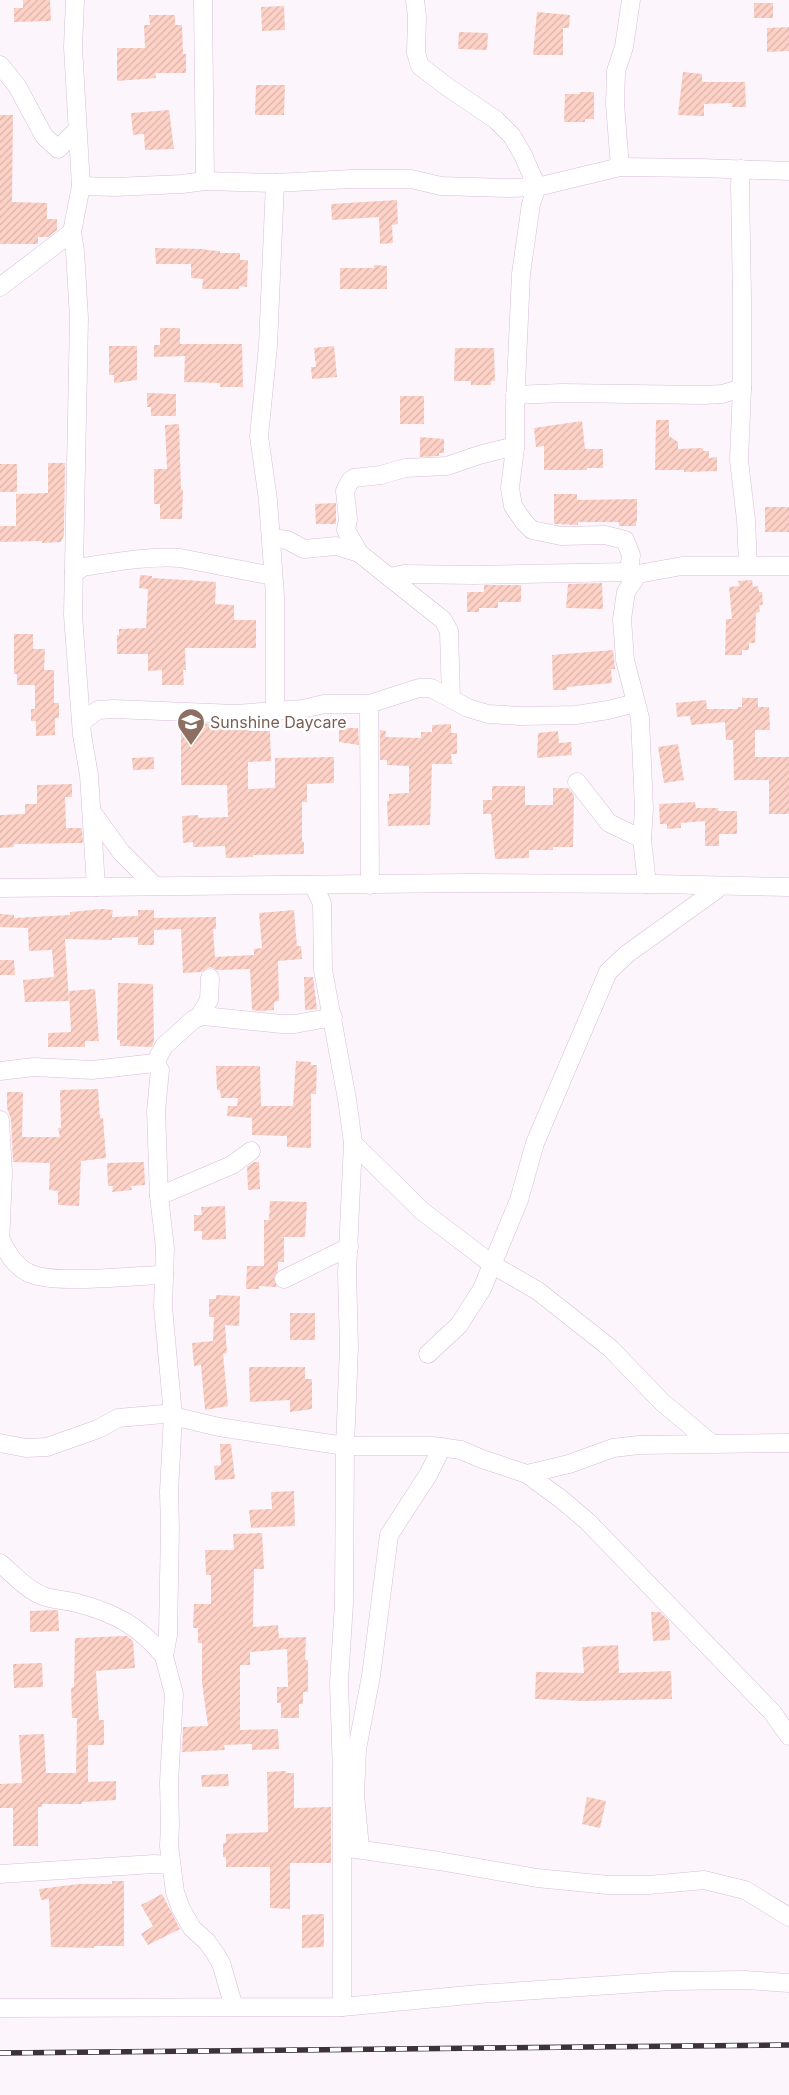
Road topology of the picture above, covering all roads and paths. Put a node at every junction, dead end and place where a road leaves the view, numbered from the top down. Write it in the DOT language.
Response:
graph roads {
  1 [pos="75,0"];
  2 [pos="203,0"];
  3 [pos="416,0"];
  4 [pos="631,0"];
  5 [pos="0,65"];
  6 [pos="77,130"];
  7 [pos="620,168"];
  8 [pos="741,169"];
  9 [pos="789,171"];
  10 [pos="206,181"];
  11 [pos="274,183"];
  12 [pos="81,186"];
  13 [pos="537,187"];
  14 [pos="72,232"];
  15 [pos="0,287"];
  16 [pos="742,388"];
  17 [pos="515,395"];
  18 [pos="515,448"];
  19 [pos="271,538"];
  20 [pos="359,553"];
  21 [pos="748,565"];
  22 [pos="789,566"];
  23 [pos="74,573"];
  24 [pos="634,573"];
  25 [pos="274,576"];
  26 [pos="390,577"];
  27 [pos="450,698"];
  28 [pos="636,703"];
  29 [pos="369,704"];
  30 [pos="275,711"];
  31 [pos="82,722"];
  32 [pos="577,782"];
  33 [pos="92,812"];
  34 [pos="642,839"];
  35 [pos="647,884"];
  36 [pos="313,885"];
  37 [pos="370,885"];
  38 [pos="155,886"];
  39 [pos="789,886"];
  40 [pos="96,887"];
  41 [pos="0,888"];
  42 [pos="716,890"];
  43 [pos="210,978"];
  44 [pos="199,1017"];
  45 [pos="333,1017"];
  46 [pos="155,1064"];
  47 [pos="0,1071"];
  48 [pos="0,1120"];
  49 [pos="353,1143"];
  50 [pos="252,1151"];
  51 [pos="159,1196"];
  52 [pos="1,1240"];
  53 [pos="0,1246"];
  54 [pos="348,1247"];
  55 [pos="493,1265"];
  56 [pos="164,1275"];
  57 [pos="284,1279"];
  58 [pos="428,1354"];
  59 [pos="173,1416"];
  60 [pos="0,1443"];
  61 [pos="711,1443"];
  62 [pos="789,1443"];
  63 [pos="345,1446"];
  64 [pos="442,1447"];
  65 [pos="527,1474"];
  66 [pos="0,1563"];
  67 [pos="164,1656"];
  68 [pos="789,1736"];
  69 [pos="342,1847"];
  70 [pos="360,1848"];
  71 [pos="170,1865"];
  72 [pos="0,1874"];
  73 [pos="789,1917"];
  74 [pos="789,1983"];
  75 [pos="234,2007"];
  76 [pos="342,2007"];
  77 [pos="0,2008"];
  1 -- 6 [label="street"];
  2 -- 10 [label="street"];
  3 -- 13 [label="street"];
  4 -- 7 [label="street"];
  5 -- 6 [label="street"];
  6 -- 12 [label="street"];
  7 -- 8 [label="street"];
  7 -- 13 [label="street"];
  8 -- 9 [label="street"];
  8 -- 16 [label="street"];
  10 -- 11 [label="street"];
  10 -- 12 [label="street"];
  11 -- 13 [label="street"];
  11 -- 19 [label="street"];
  12 -- 14 [label="street"];
  13 -- 17 [label="street"];
  14 -- 15 [label="street"];
  14 -- 23 [label="street"];
  16 -- 17 [label="street"];
  16 -- 21 [label="street"];
  17 -- 18 [label="street"];
  18 -- 20 [label="street"];
  18 -- 24 [label="street"];
  19 -- 20 [label="street"];
  19 -- 25 [label="street"];
  20 -- 26 [label="street"];
  21 -- 22 [label="street"];
  21 -- 24 [label="street"];
  23 -- 25 [label="street"];
  23 -- 31 [label="street"];
  24 -- 26 [label="street"];
  24 -- 28 [label="street"];
  25 -- 30 [label="street"];
  26 -- 27 [label="street"];
  27 -- 28 [label="street"];
  27 -- 29 [label="street"];
  28 -- 34 [label="street"];
  29 -- 30 [label="street"];
  29 -- 37 [label="street"];
  30 -- 31 [label="street"];
  31 -- 33 [label="street"];
  32 -- 34 [label="street"];
  33 -- 38 [label="street"];
  33 -- 40 [label="street"];
  34 -- 35 [label="street"];
  35 -- 37 [label="street"];
  35 -- 39 [label="street"];
  36 -- 37 [label="street"];
  36 -- 38 [label="street"];
  36 -- 45 [label="street"];
  38 -- 40 [label="street"];
  40 -- 41 [label="street"];
  42 -- 55 [label="street"];
  43 -- 44 [label="street"];
  44 -- 45 [label="street"];
  44 -- 46 [label="street"];
  45 -- 49 [label="street"];
  46 -- 47 [label="street"];
  46 -- 51 [label="street"];
  48 -- 52 [label="street"];
  49 -- 54 [label="street"];
  49 -- 55 [label="street"];
  50 -- 51 [label="street"];
  51 -- 56 [label="street"];
  52 -- 53 [label="street"];
  52 -- 56 [label="street"];
  54 -- 57 [label="street"];
  54 -- 63 [label="street"];
  55 -- 58 [label="street"];
  55 -- 61 [label="street"];
  56 -- 59 [label="street"];
  59 -- 60 [label="street"];
  59 -- 63 [label="street"];
  59 -- 67 [label="street"];
  61 -- 62 [label="street"];
  61 -- 65 [label="street"];
  63 -- 64 [label="street"];
  63 -- 69 [label="street"];
  64 -- 65 [label="street"];
  64 -- 70 [label="street"];
  65 -- 68 [label="street"];
  66 -- 67 [label="street"];
  67 -- 71 [label="street"];
  69 -- 70 [label="street"];
  69 -- 76 [label="street"];
  70 -- 73 [label="street"];
  71 -- 72 [label="street"];
  71 -- 75 [label="street"];
  74 -- 76 [label="street"];
  75 -- 76 [label="street"];
  75 -- 77 [label="street"];
}
